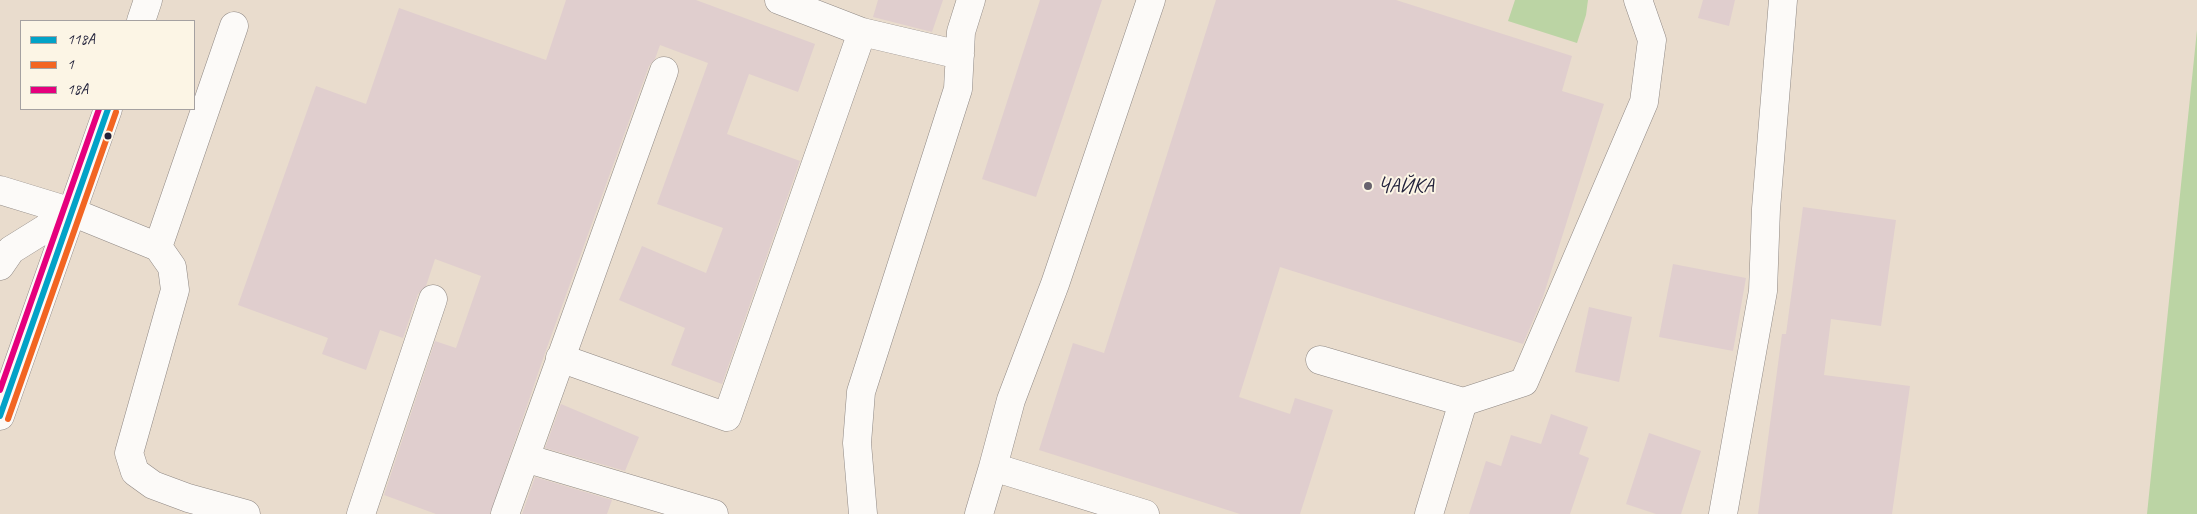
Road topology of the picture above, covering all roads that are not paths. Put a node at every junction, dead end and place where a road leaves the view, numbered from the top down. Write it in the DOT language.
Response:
graph roads {
  1 [pos="148,0"];
  2 [pos="779,0"];
  3 [pos="971,0"];
  4 [pos="1151,0"];
  5 [pos="1638,0"];
  6 [pos="1784,0"];
  7 [pos="140,20"];
  8 [pos="234,26"];
  9 [pos="862,32"];
  10 [pos="960,55"];
  11 [pos="664,71"];
  12 [pos="108,110"];
  13 [pos="0,190"];
  14 [pos="72,212"];
  15 [pos="158,247"];
  16 [pos="0,266"];
  17 [pos="433,299"];
  18 [pos="560,358"];
  19 [pos="1320,360"];
  20 [pos="1462,402"];
  21 [pos="0,416"];
  22 [pos="525,458"];
  23 [pos="993,468"];
  24 [pos="185,506"];
  25 [pos="1133,512"];
  26 [pos="246,514"];
  27 [pos="361,514"];
  28 [pos="505,514"];
  29 [pos="714,514"];
  30 [pos="863,514"];
  31 [pos="979,514"];
  32 [pos="1429,514"];
  33 [pos="1723,514"];
  1 -- 7 [label="main road"];
  2 -- 9 [label="main road"];
  3 -- 10 [label="main road"];
  4 -- 23 [label="main road"];
  5 -- 20 [label="main road"];
  6 -- 33 [label="main road"];
  8 -- 15 [label="main road"];
  9 -- 10 [label="main road"];
  9 -- 18 [label="main road"];
  10 -- 30 [label="main road"];
  11 -- 18 [label="main road"];
  12 -- 14 [label="main road"];
  13 -- 14 [label="main road"];
  14 -- 15 [label="main road"];
  14 -- 16 [label="main road"];
  14 -- 21 [label="main road"];
  15 -- 24 [label="main road"];
  17 -- 27 [label="main road"];
  18 -- 22 [label="main road"];
  19 -- 20 [label="main road"];
  20 -- 32 [label="main road"];
  22 -- 28 [label="main road"];
  22 -- 29 [label="main road"];
  23 -- 25 [label="main road"];
  23 -- 31 [label="main road"];
  24 -- 26 [label="main road"];
}
